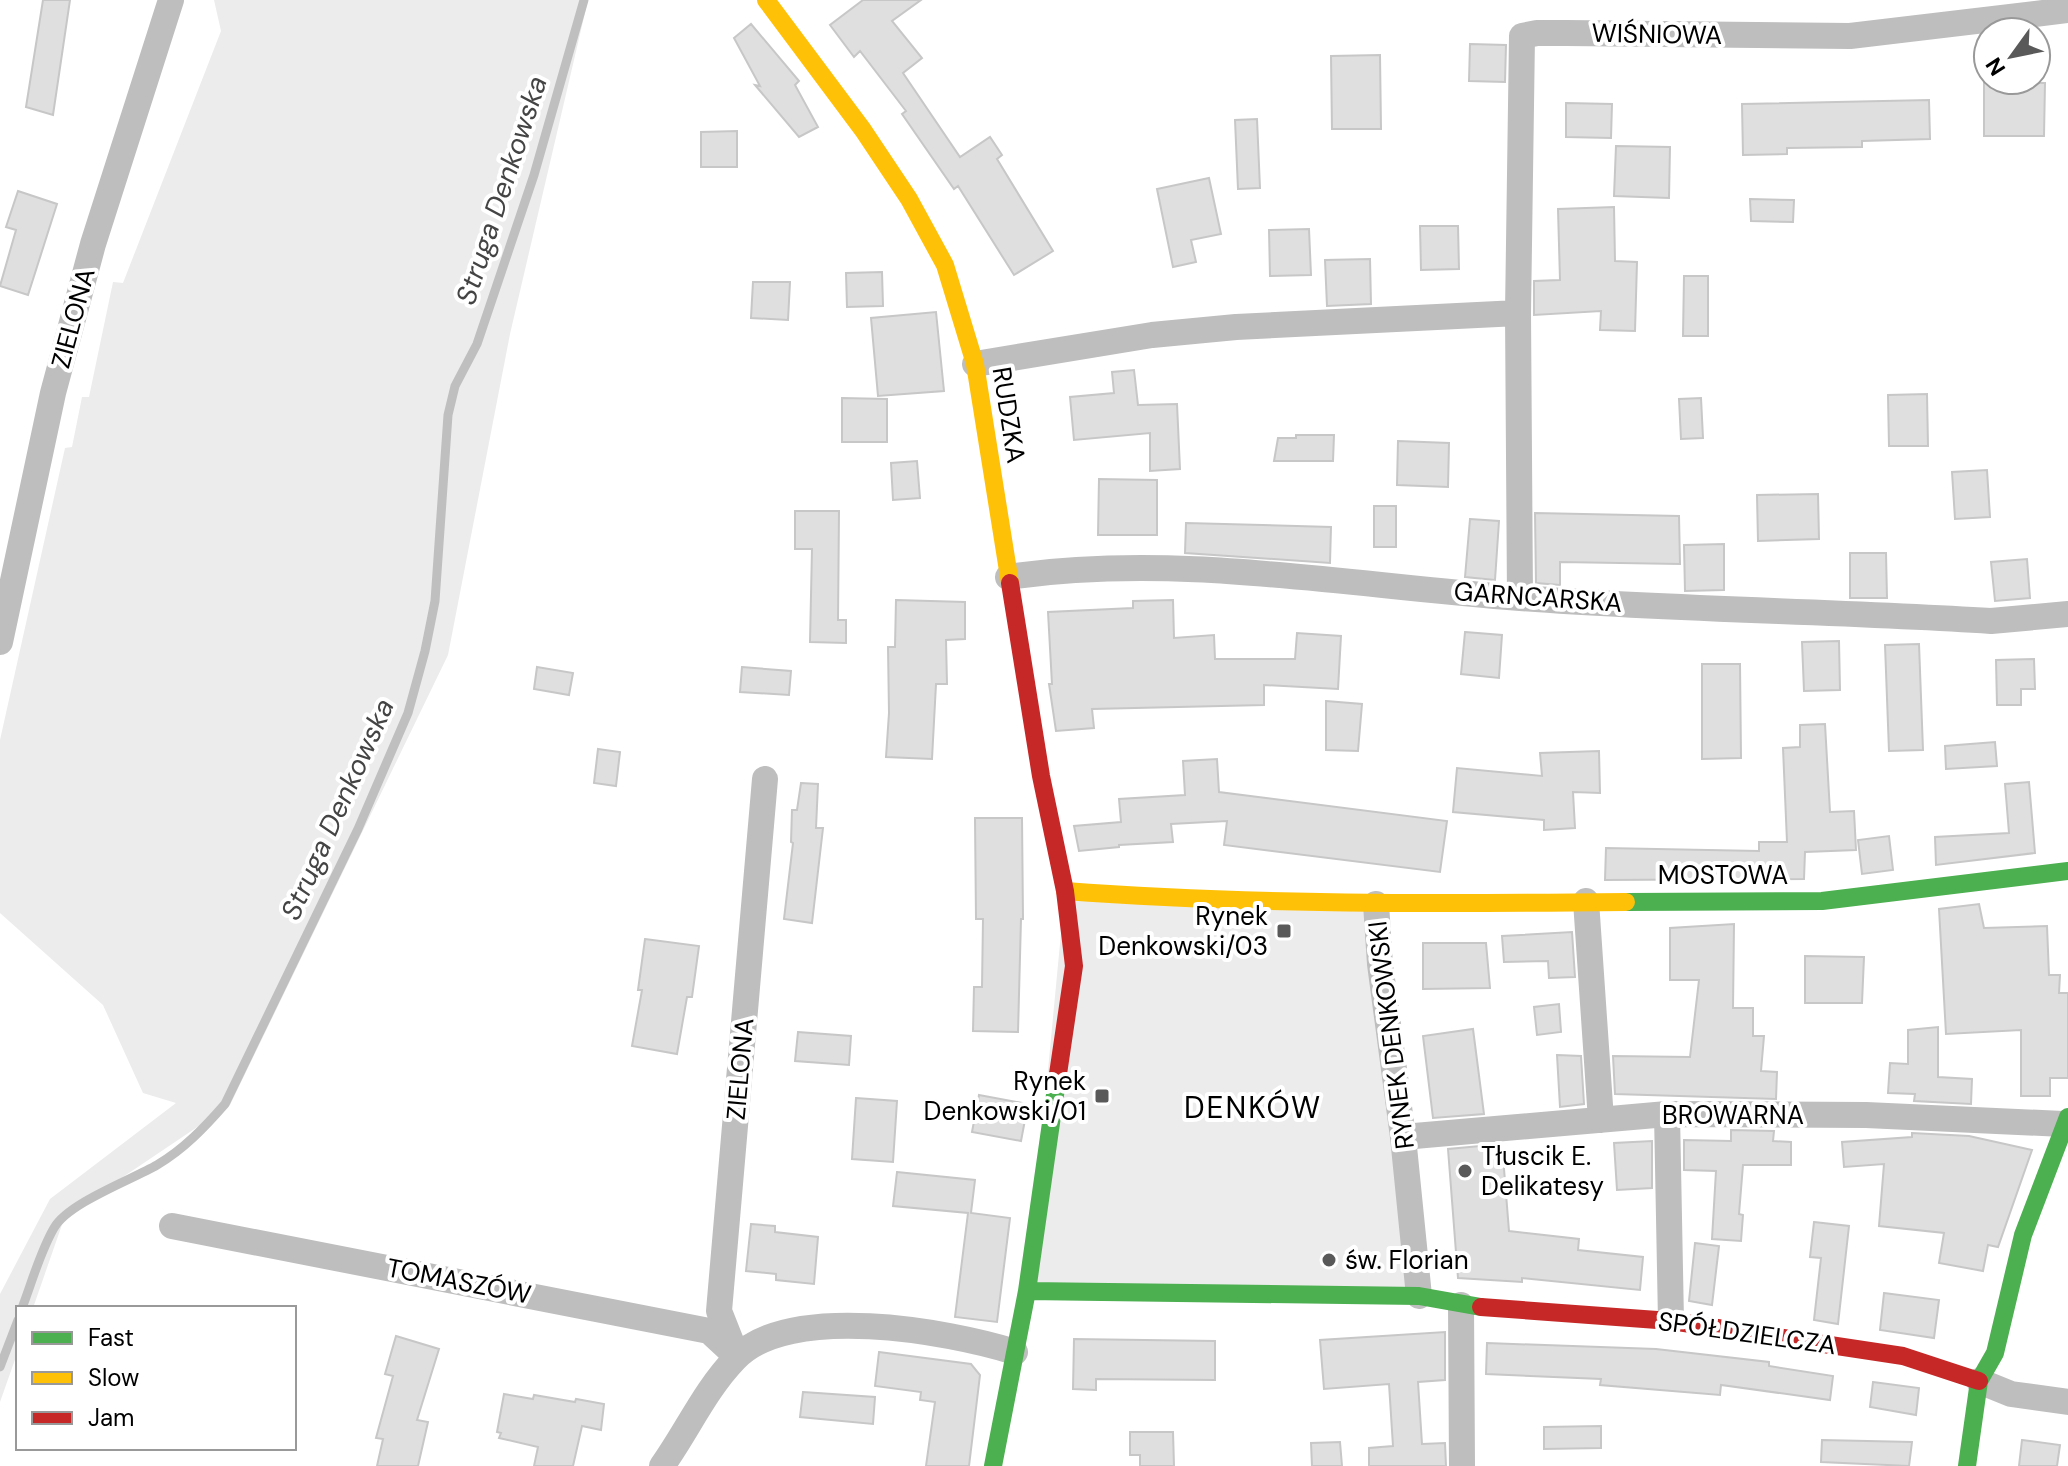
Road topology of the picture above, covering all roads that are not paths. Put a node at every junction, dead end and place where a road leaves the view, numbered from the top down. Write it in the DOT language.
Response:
graph roads {
  1 [pos="171,0"];
  2 [pos="766,0"];
  3 [pos="2068,10"];
  4 [pos="1518,313"];
  5 [pos="975,364"];
  6 [pos="1008,577"];
  7 [pos="1520,598"];
  8 [pos="2068,614"];
  9 [pos="0,642"];
  10 [pos="765,779"];
  11 [pos="2068,871"];
  12 [pos="1065,891"];
  13 [pos="1586,901"];
  14 [pos="1376,904"];
  15 [pos="1667,1114"];
  16 [pos="1601,1120"];
  17 [pos="2066,1120"];
  18 [pos="1403,1137"];
  19 [pos="172,1226"];
  20 [pos="1027,1291"];
  21 [pos="1419,1296"];
  22 [pos="1461,1305"];
  23 [pos="1671,1321"];
  24 [pos="1015,1352"];
  25 [pos="736,1356"];
  26 [pos="1979,1381"];
  27 [pos="2068,1402"];
  28 [pos="662,1466"];
  29 [pos="993,1466"];
  30 [pos="1462,1466"];
  31 [pos="1967,1466"];
  1 -- 9 [label="street, ZIELONA"];
  2 -- 5 [label="street, RUDZKA"];
  3 -- 4 [label="street, WIŚNIOWA"];
  4 -- 5 [label="street"];
  4 -- 7 [label="street, WIŚNIOWA"];
  5 -- 6 [label="street, RUDZKA"];
  6 -- 7 [label="street, GARNCARSKA"];
  6 -- 12 [label="street, RUDZKA"];
  7 -- 8 [label="street, GARNCARSKA"];
  10 -- 25 [label="street, ZIELONA"];
  11 -- 13 [label="street, MOSTOWA"];
  12 -- 14 [label="street, RYNEK DENKOWSKI"];
  12 -- 20 [label="street"];
  13 -- 14 [label="street, MOSTOWA"];
  13 -- 16 [label="street"];
  14 -- 18 [label="street, RYNEK DENKOWSKI"];
  15 -- 16 [label="street, BROWARNA"];
  15 -- 17 [label="street, BROWARNA"];
  15 -- 23 [label="street"];
  16 -- 18 [label="street, BROWARNA"];
  17 -- 26 [label="street, BROWARNA"];
  18 -- 21 [label="street, RYNEK DENKOWSKI"];
  19 -- 25 [label="street, TOMASZÓW"];
  20 -- 21 [label="street"];
  20 -- 24 [label="street"];
  21 -- 22 [label="street, SPÓŁDZIELCZA"];
  22 -- 23 [label="street, SPÓŁDZIELCZA"];
  22 -- 30 [label="street"];
  23 -- 26 [label="street, SPÓŁDZIELCZA"];
  24 -- 25 [label="street"];
  24 -- 29 [label="street"];
  25 -- 28 [label="street"];
  26 -- 27 [label="street, SPÓŁDZIELCZA"];
  26 -- 31 [label="street, BROWARNA"];
}
